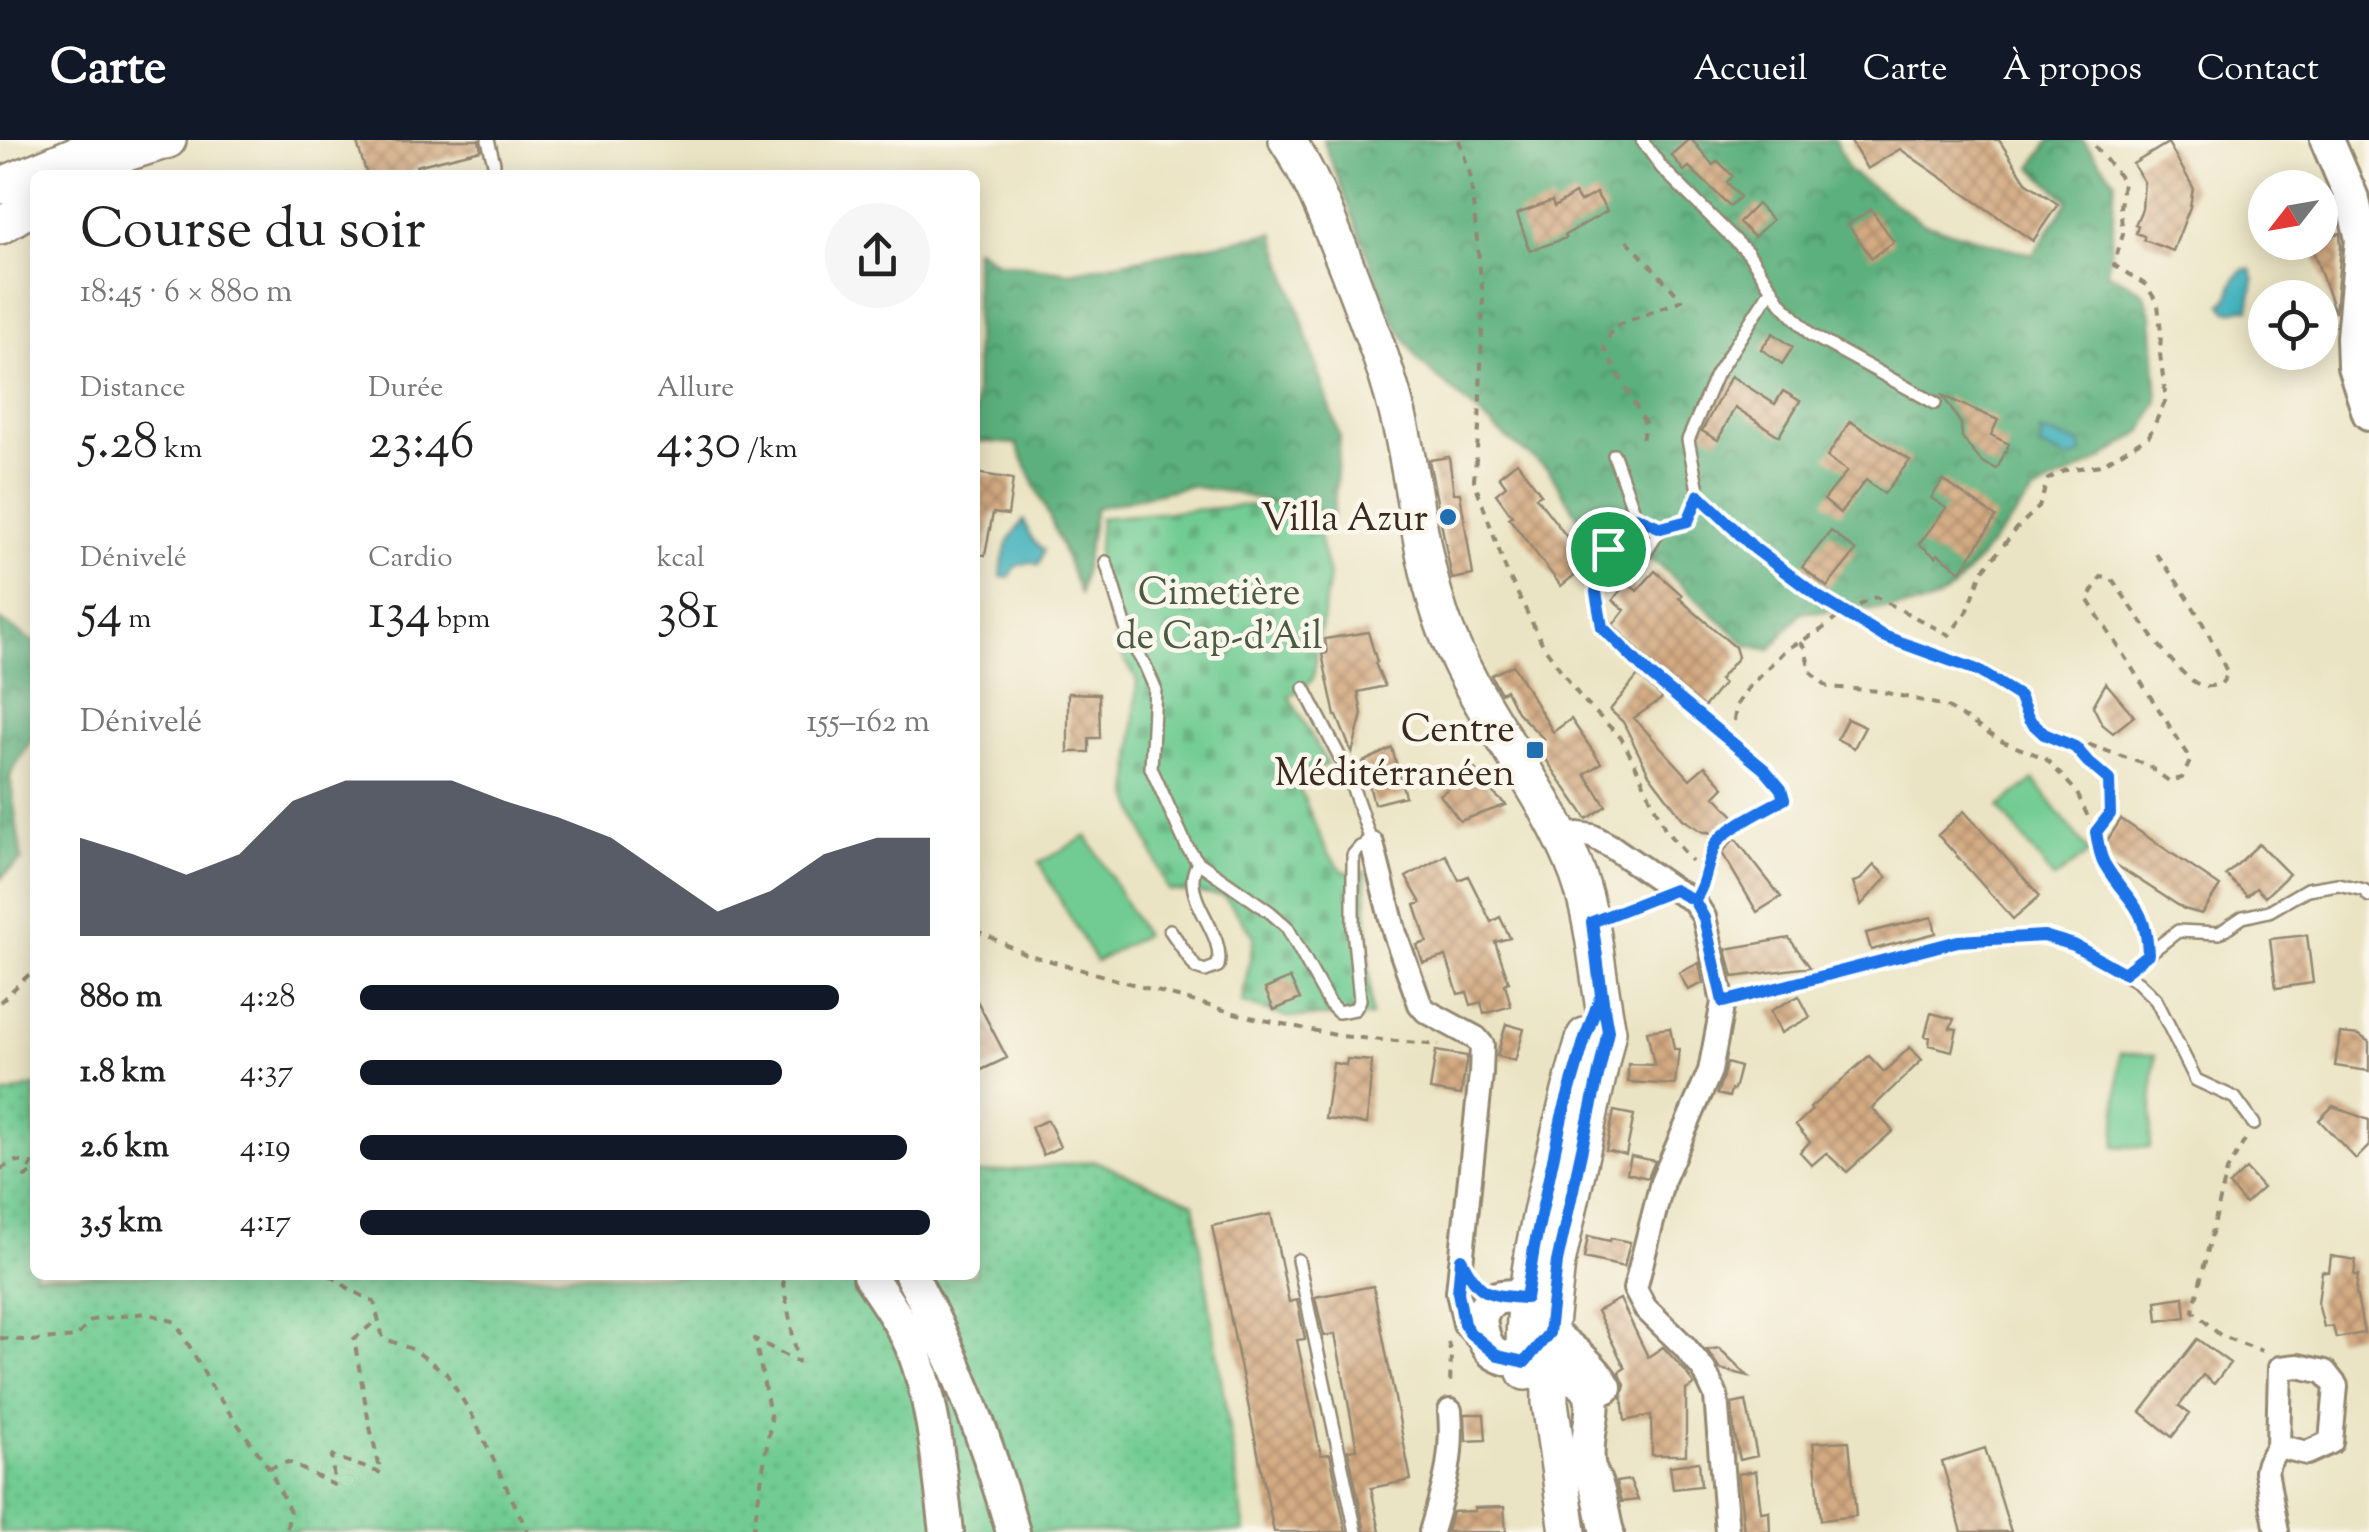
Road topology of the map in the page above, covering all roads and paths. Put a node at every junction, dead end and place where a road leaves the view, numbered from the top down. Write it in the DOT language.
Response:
graph roads {
  1 [pos="488,140"];
  2 [pos="1287,140"];
  3 [pos="1459,140"];
  4 [pos="1642,140"];
  5 [pos="2090,140"];
  6 [pos="2328,140"];
  7 [pos="140,143"];
  8 [pos="494,162"];
  9 [pos="52,170"];
  10 [pos="76,170"];
  11 [pos="102,170"];
  12 [pos="30,177"];
  13 [pos="0,186"];
  14 [pos="30,189"];
  15 [pos="0,202"];
  16 [pos="30,208"];
  17 [pos="0,226"];
  18 [pos="1627,240"];
  19 [pos="1772,288"];
  20 [pos="1936,403"];
  21 [pos="2369,413"];
  22 [pos="1640,448"];
  23 [pos="1614,455"];
  24 [pos="1699,495"];
  25 [pos="1636,517"];
  26 [pos="1661,528"];
  27 [pos="2151,548"];
  28 [pos="1644,555"];
  29 [pos="1106,562"];
  30 [pos="1843,612"];
  31 [pos="1800,642"];
  32 [pos="1304,688"];
  33 [pos="1733,727"];
  34 [pos="2088,762"];
  35 [pos="2096,832"];
  36 [pos="1560,838"];
  37 [pos="1372,844"];
  38 [pos="1198,862"];
  39 [pos="1705,876"];
  40 [pos="1684,895"];
  41 [pos="2369,896"];
  42 [pos="1592,922"];
  43 [pos="1170,930"];
  44 [pos="980,932"];
  45 [pos="2148,954"];
  46 [pos="2124,973"];
  47 [pos="30,974"];
  48 [pos="1601,995"];
  49 [pos="0,1002"];
  50 [pos="1723,1002"];
  51 [pos="1479,1047"];
  52 [pos="2254,1124"];
  53 [pos="30,1164"];
  54 [pos="0,1168"];
  55 [pos="1461,1259"];
  56 [pos="1298,1260"];
  57 [pos="337,1280"];
  58 [pos="784,1280"];
  59 [pos="872,1280"];
  60 [pos="914,1280"];
  61 [pos="1513,1297"];
  62 [pos="378,1319"];
  63 [pos="1549,1333"];
  64 [pos="0,1338"];
  65 [pos="1488,1348"];
  66 [pos="1537,1366"];
  67 [pos="2298,1366"];
  68 [pos="1450,1411"];
  69 [pos="2278,1446"];
  70 [pos="269,1468"];
  71 [pos="1596,1484"];
  72 [pos="286,1532"];
  73 [pos="528,1532"];
  74 [pos="754,1532"];
  75 [pos="947,1532"];
  76 [pos="1013,1532"];
  77 [pos="1356,1532"];
  78 [pos="1431,1532"];
  79 [pos="1544,1532"];
  80 [pos="1568,1532"];
  81 [pos="1606,1532"];
  82 [pos="1727,1532"];
  83 [pos="2277,1532"];
  1 -- 8 [label="lane"];
  2 -- 36 [label="main road"];
  3 -- 39 [label="path"];
  4 -- 19 [label="lane"];
  5 -- 30 [label="path"];
  6 -- 21 [label="street"];
  7 -- 9 [label="main road"];
  7 -- 10 [label="main road"];
  7 -- 11 [label="main road"];
  12 -- 13 [label="main road"];
  14 -- 15 [label="main road"];
  16 -- 17 [label="main road"];
  18 -- 22 [label="path"];
  19 -- 20 [label="lane"];
  19 -- 24 [label="lane"];
  23 -- 25 [label="lane"];
  24 -- 26 [label="lane"];
  24 -- 30 [label="path"];
  25 -- 26 [label="lane"];
  25 -- 39 [label="lane"];
  26 -- 28 [label="lane"];
  27 -- 34 [label="path"];
  29 -- 38 [label="lane"];
  30 -- 31 [label="path"];
  30 -- 34 [label="path"];
  31 -- 33 [label="path"];
  31 -- 35 [label="path"];
  32 -- 37 [label="lane"];
  34 -- 35 [label="path"];
  35 -- 45 [label="path"];
  36 -- 40 [label="street"];
  36 -- 42 [label="main road"];
  37 -- 38 [label="lane"];
  37 -- 51 [label="street"];
  38 -- 43 [label="lane"];
  39 -- 40 [label="lane"];
  40 -- 42 [label="path"];
  40 -- 50 [label="street"];
  41 -- 45 [label="lane"];
  42 -- 48 [label="main road"];
  44 -- 51 [label="path"];
  45 -- 46 [label="lane"];
  46 -- 50 [label="lane"];
  46 -- 52 [label="lane"];
  47 -- 49 [label="path"];
  48 -- 61 [label="main road"];
  48 -- 63 [label="main road"];
  50 -- 82 [label="street"];
  51 -- 55 [label="street"];
  52 -- 67 [label="path"];
  53 -- 54 [label="path"];
  55 -- 61 [label="street"];
  55 -- 65 [label="street"];
  56 -- 77 [label="lane"];
  57 -- 62 [label="path"];
  58 -- 74 [label="path"];
  59 -- 75 [label="street"];
  60 -- 76 [label="street"];
  61 -- 63 [label="main road"];
  61 -- 65 [label="street"];
  61 -- 66 [label="main road"];
  62 -- 70 [label="path"];
  62 -- 73 [label="path"];
  63 -- 66 [label="main road"];
  63 -- 71 [label="street"];
  64 -- 70 [label="path"];
  65 -- 66 [label="street"];
  66 -- 71 [label="street"];
  66 -- 79 [label="main road"];
  66 -- 80 [label="main road"];
  67 -- 69 [label="street"];
  67 -- 69 [label="street"];
  68 -- 78 [label="street"];
  69 -- 83 [label="street"];
  70 -- 72 [label="path"];
  71 -- 81 [label="street"];
}
